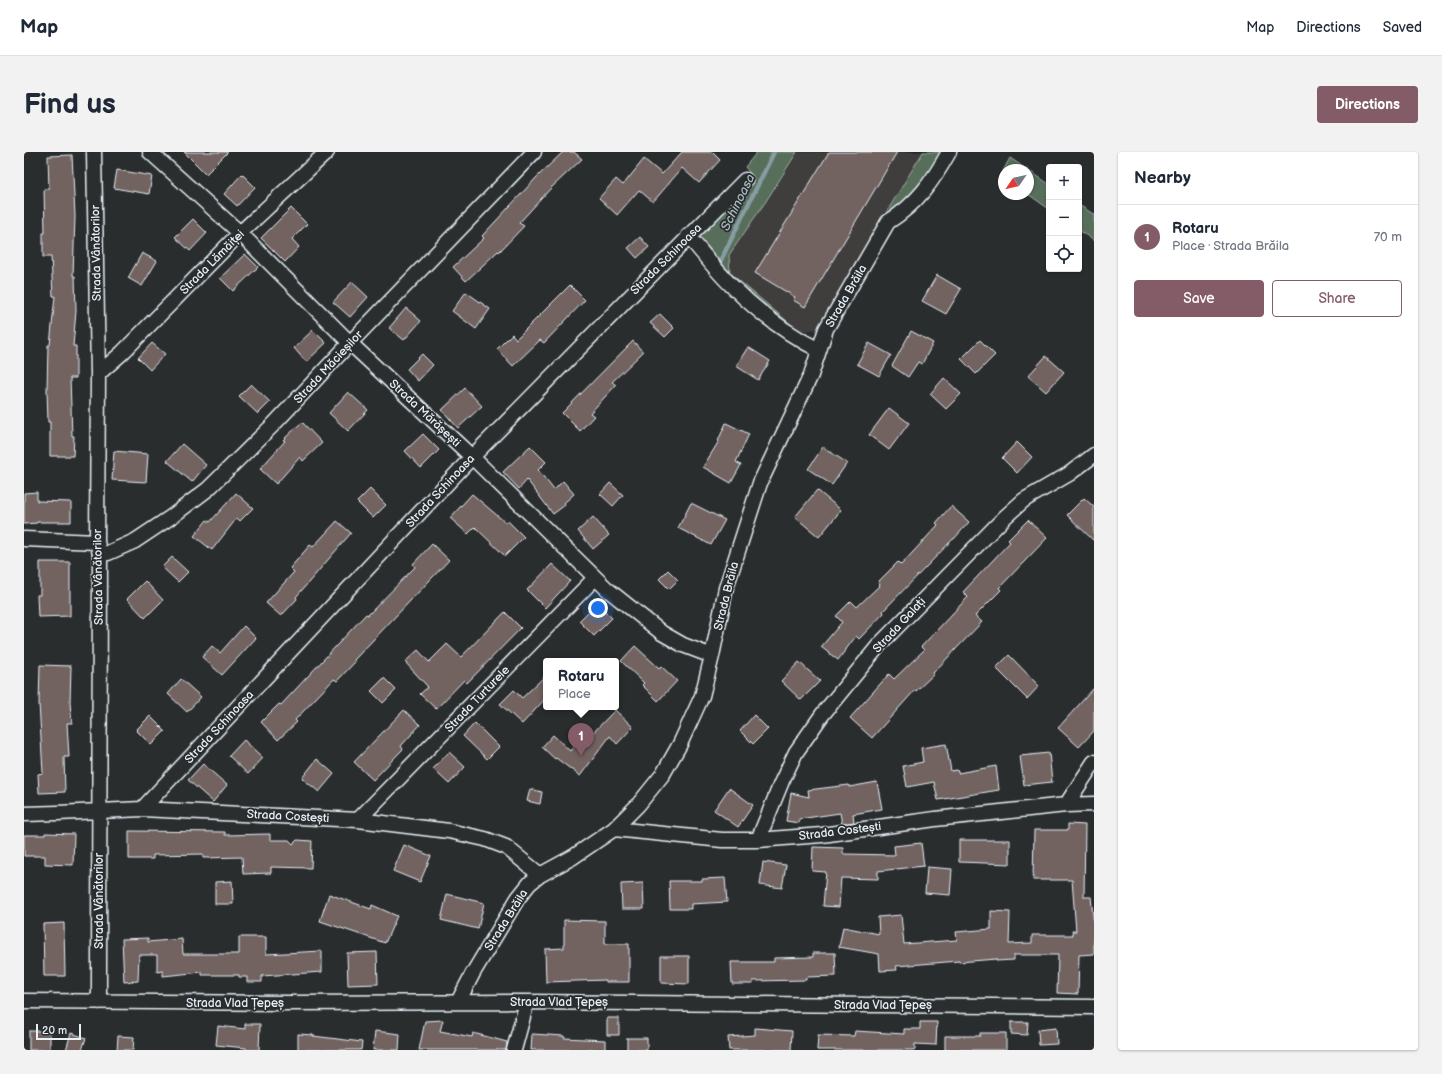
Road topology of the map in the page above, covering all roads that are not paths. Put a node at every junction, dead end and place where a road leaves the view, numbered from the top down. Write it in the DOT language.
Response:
graph roads {
  1 [pos="94,152"];
  2 [pos="150,152"];
  3 [pos="327,152"];
  4 [pos="534,152"];
  5 [pos="950,152"];
  6 [pos="745,180"];
  7 [pos="240,233"];
  8 [pos="688,236"];
  9 [pos="350,343"];
  10 [pos="819,350"];
  11 [pos="98,374"];
  12 [pos="1094,455"];
  13 [pos="472,457"];
  14 [pos="24,539"];
  15 [pos="98,548"];
  16 [pos="595,578"];
  17 [pos="712,656"];
  18 [pos="1094,762"];
  19 [pos="1094,804"];
  20 [pos="1066,805"];
  21 [pos="142,809"];
  22 [pos="98,810"];
  23 [pos="24,814"];
  24 [pos="358,820"];
  25 [pos="614,829"];
  26 [pos="758,840"];
  27 [pos="540,875"];
  28 [pos="24,1001"];
  29 [pos="99,1002"];
  30 [pos="458,1002"];
  31 [pos="527,1002"];
  32 [pos="1094,1007"];
  33 [pos="514,1050"];
  1 -- 11 [label="street, Strada Vânătorilor"];
  2 -- 7 [label="street, Strada Mărășești"];
  3 -- 7 [label="street, Strada Lămăiței"];
  4 -- 9 [label="street, Strada Măcieșilor"];
  5 -- 10 [label="street, Strada Brăila"];
  6 -- 8 [label="street, Strada Schinoasa"];
  7 -- 9 [label="street, Strada Mărășești"];
  7 -- 11 [label="street, Strada Lămăiței"];
  8 -- 10 [label="street"];
  8 -- 13 [label="street, Strada Schinoasa"];
  9 -- 13 [label="street, Strada Mărășești"];
  9 -- 15 [label="street, Strada Măcieșilor"];
  10 -- 17 [label="street, Strada Brăila"];
  11 -- 15 [label="street, Strada Vânătorilor"];
  12 -- 26 [label="street, Strada Galați"];
  13 -- 16 [label="street, Strada Mărășești"];
  13 -- 21 [label="street, Strada Schinoasa"];
  14 -- 15 [label="street, Strada Măcieșilor"];
  15 -- 22 [label="street, Strada Vânătorilor"];
  16 -- 17 [label="street, Strada Mărășești"];
  16 -- 24 [label="street, Strada Turturele"];
  17 -- 25 [label="street, Strada Brăila"];
  18 -- 20 [label="street"];
  19 -- 20 [label="street, Strada Costești"];
  20 -- 26 [label="street, Strada Costești"];
  21 -- 22 [label="street, Strada Costești"];
  21 -- 24 [label="street, Strada Costești"];
  22 -- 23 [label="street, Strada Costești"];
  22 -- 29 [label="street, Strada Vânătorilor"];
  24 -- 27 [label="street, Strada Costești"];
  25 -- 26 [label="street, Strada Costești"];
  25 -- 27 [label="street, Strada Brăila"];
  27 -- 30 [label="street, Strada Brăila"];
  28 -- 29 [label="street, Strada Vlad Țepeș"];
  29 -- 30 [label="street, Strada Vlad Țepeș"];
  30 -- 31 [label="street, Strada Vlad Țepeș"];
  31 -- 32 [label="street, Strada Vlad Țepeș"];
  31 -- 33 [label="street"];
}
